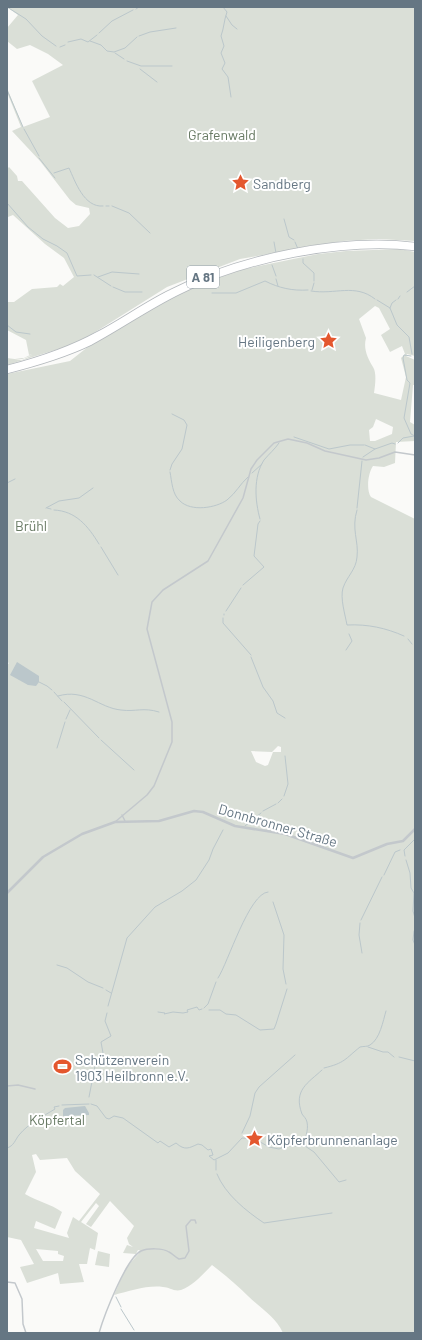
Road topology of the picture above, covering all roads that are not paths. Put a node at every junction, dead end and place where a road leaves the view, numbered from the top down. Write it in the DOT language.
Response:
graph roads {
  1 [pos="415,245"];
  2 [pos="415,248"];
  3 [pos="93,341"];
  4 [pos="86,347"];
  5 [pos="34,364"];
  6 [pos="43,365"];
  7 [pos="7,368"];
  8 [pos="7,372"];
  9 [pos="415,455"];
  10 [pos="122,815"];
  11 [pos="115,822"];
  12 [pos="125,822"];
  13 [pos="415,829"];
  14 [pos="7,893"];
  15 [pos="7,1086"];
  16 [pos="35,1089"];
  17 [pos="196,1223"];
  18 [pos="7,1282"];
  19 [pos="26,1333"];
  20 [pos="99,1333"];
  1 -- 7 [label="highway, A 81"];
  2 -- 3 [label="highway, A 81"];
  3 -- 4 [label="highway"];
  3 -- 5 [label="highway, A 81"];
  5 -- 6 [label="highway"];
  5 -- 8 [label="highway, A 81"];
  9 -- 10 [label="street"];
  10 -- 11 [label="street"];
  10 -- 12 [label="street"];
  11 -- 12 [label="street, Donnbronner Straße"];
  11 -- 14 [label="street, Donnbronner Straße"];
  12 -- 13 [label="street, Donnbronner Straße"];
  15 -- 16 [label="street"];
  17 -- 20 [label="street"];
  18 -- 19 [label="street"];
}
